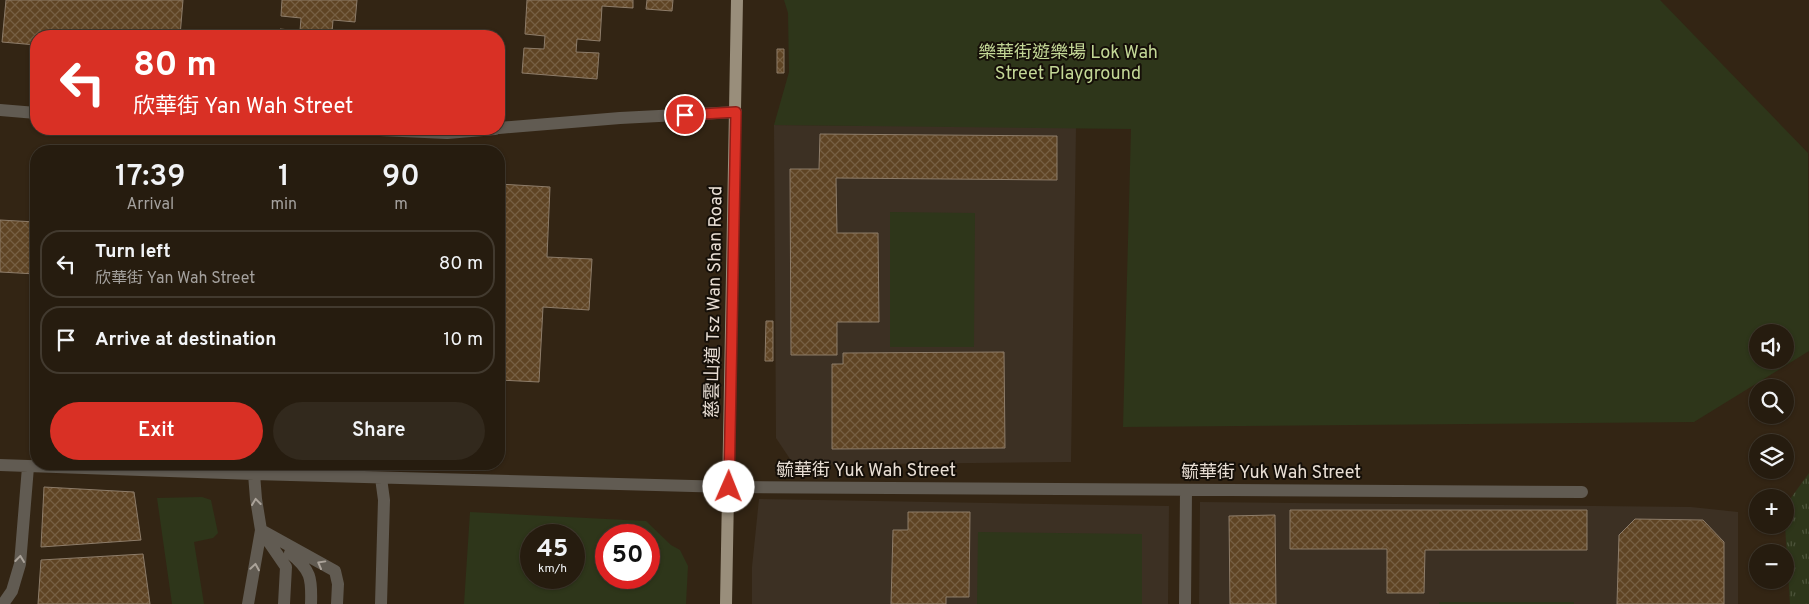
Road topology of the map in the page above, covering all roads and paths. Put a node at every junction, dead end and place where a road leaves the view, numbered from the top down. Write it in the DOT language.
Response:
graph roads {
  1 [pos="737,0"];
  2 [pos="0,110"];
  3 [pos="30,112"];
  4 [pos="736,112"];
  5 [pos="505,128"];
  6 [pos="0,465"];
  7 [pos="28,467"];
  8 [pos="125,470"];
  9 [pos="254,474"];
  10 [pos="381,478"];
  11 [pos="729,487"];
  12 [pos="1186,491"];
  13 [pos="1582,492"];
  14 [pos="261,530"];
  15 [pos="3,604"];
  16 [pos="248,604"];
  17 [pos="284,604"];
  18 [pos="311,604"];
  19 [pos="337,604"];
  20 [pos="381,604"];
  21 [pos="726,604"];
  22 [pos="1185,604"];
  1 -- 4 [label="main road, 慈雲山道 Tsz Wan Shan Road"];
  2 -- 3 [label="street"];
  4 -- 5 [label="street"];
  4 -- 11 [label="main road, 慈雲山道 Tsz Wan Shan Road"];
  6 -- 7 [label="street, 毓華街 Yuk Wah Street"];
  15 -- 7 [label="street, one-way"];
  8 -- 9 [label="street, 毓華街 Yuk Wah Street"];
  9 -- 10 [label="street, 毓華街 Yuk Wah Street"];
  14 -- 9 [label="street, one-way"];
  10 -- 11 [label="street, 毓華街 Yuk Wah Street"];
  10 -- 20 [label="street"];
  11 -- 12 [label="street, 毓華街 Yuk Wah Street"];
  11 -- 21 [label="main road, 慈雲山道 Tsz Wan Shan Road"];
  12 -- 13 [label="street, 毓華街 Yuk Wah Street"];
  12 -- 22 [label="street"];
  16 -- 14 [label="street, one-way"];
  14 -- 17 [label="street"];
  14 -- 18 [label="street"];
  19 -- 14 [label="street, one-way"];
}
